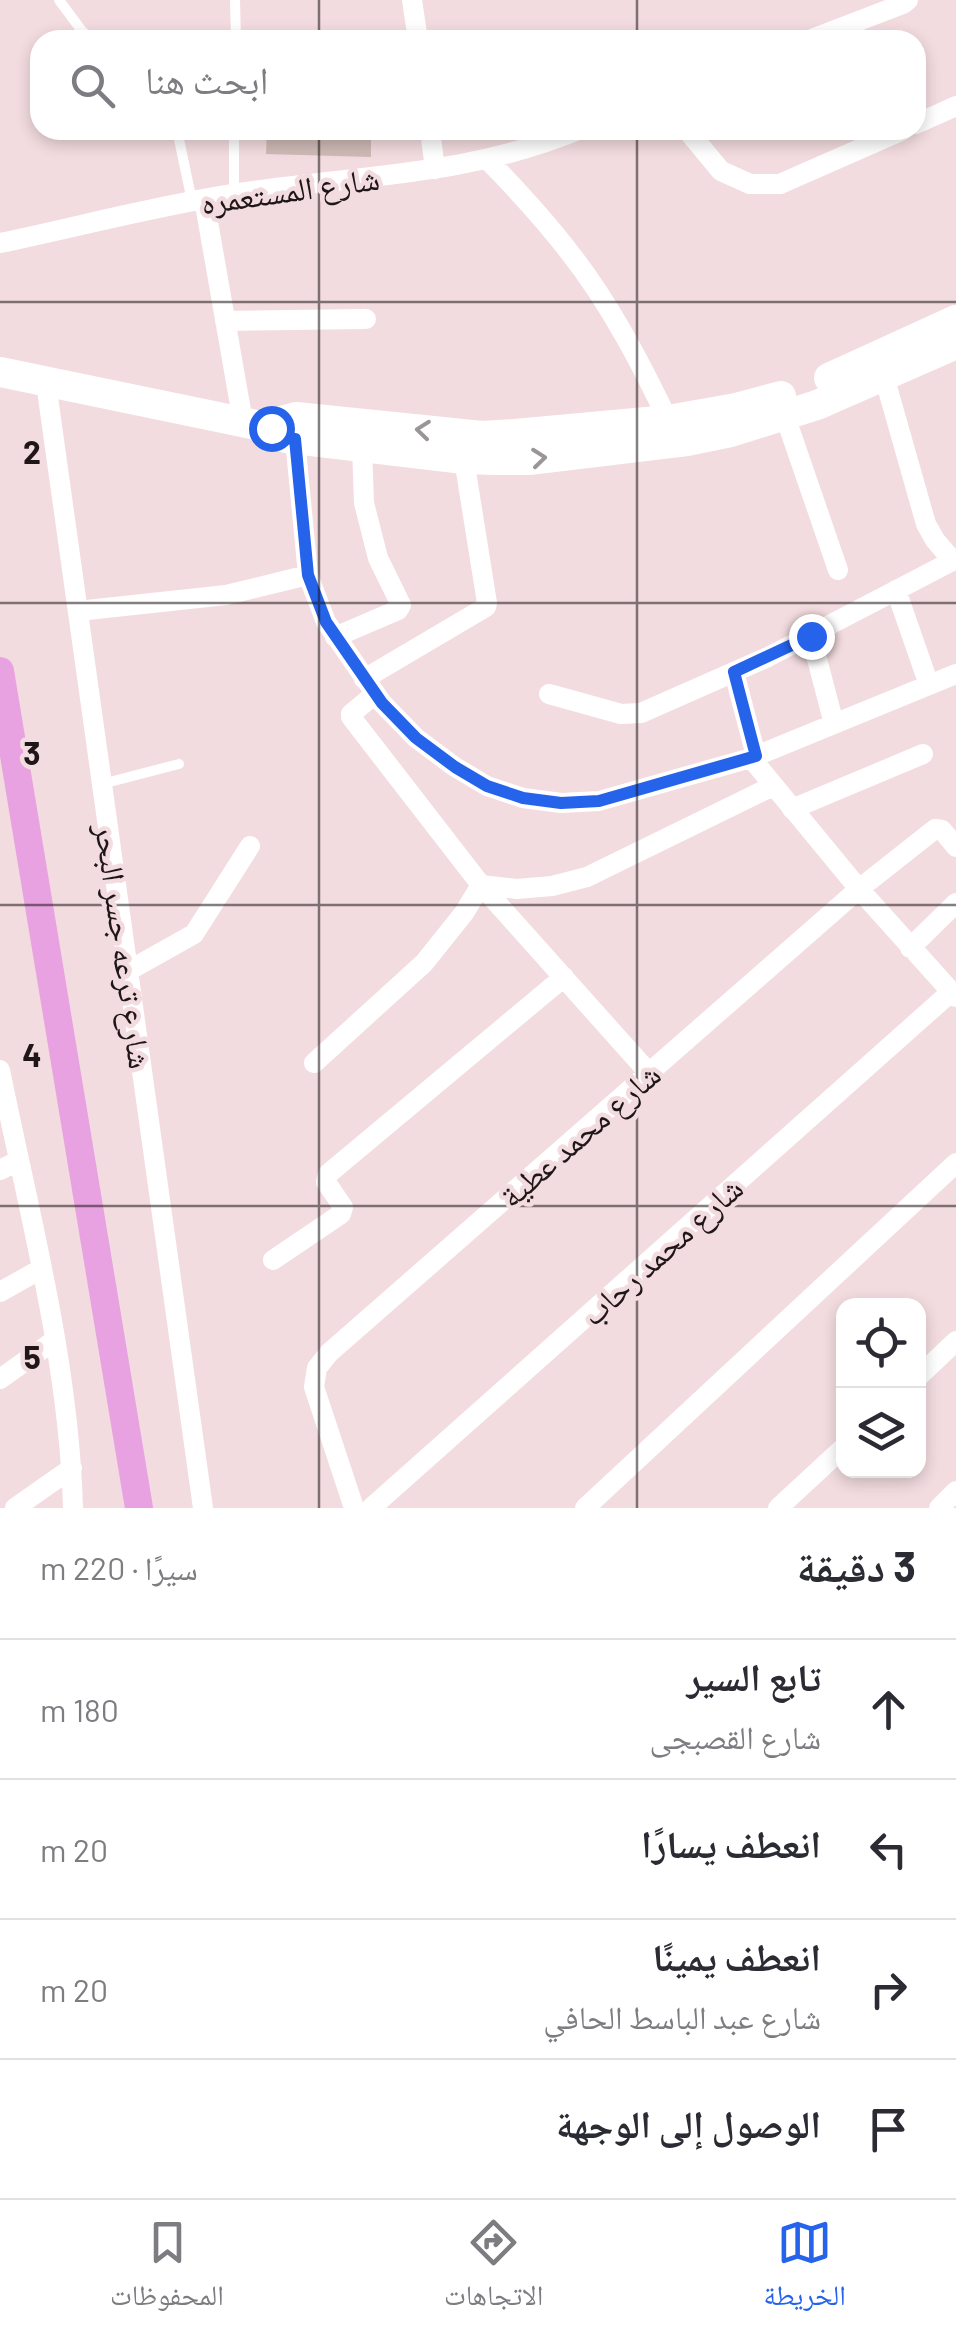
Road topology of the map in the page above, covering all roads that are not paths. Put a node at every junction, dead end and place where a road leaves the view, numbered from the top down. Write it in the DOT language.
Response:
graph roads {
  1 [pos="59,0"];
  2 [pos="235,0"];
  3 [pos="412,0"];
  4 [pos="908,0"];
  5 [pos="81,30"];
  6 [pos="236,30"];
  7 [pos="416,30"];
  8 [pos="835,30"];
  9 [pos="956,106"];
  10 [pos="926,120"];
  11 [pos="180,140"];
  12 [pos="234,140"];
  13 [pos="431,140"];
  14 [pos="548,140"];
  15 [pos="695,140"];
  16 [pos="880,140"];
  17 [pos="488,160"];
  18 [pos="435,170"];
  19 [pos="234,194"];
  20 [pos="198,200"];
  21 [pos="0,243"];
  22 [pos="366,319"];
  23 [pos="956,320"];
  24 [pos="226,321"];
  25 [pos="956,344"];
  26 [pos="2,373"];
  27 [pos="884,376"];
  28 [pos="46,384"];
  29 [pos="785,416"];
  30 [pos="668,420"];
  31 [pos="270,429"];
  32 [pos="362,446"];
  33 [pos="464,459"];
  34 [pos="954,560"];
  35 [pos="838,570"];
  36 [pos="308,575"];
  37 [pos="896,590"];
  38 [pos="78,611"];
  39 [pos="811,636"];
  40 [pos="335,637"];
  41 [pos="734,672"];
  42 [pos="956,674"];
  43 [pos="929,685"];
  44 [pos="370,687"];
  45 [pos="549,694"];
  46 [pos="834,724"];
  47 [pos="923,754"];
  48 [pos="753,758"];
  49 [pos="180,764"];
  50 [pos="102,784"];
  51 [pos="774,786"];
  52 [pos="792,808"];
  53 [pos="250,846"];
  54 [pos="956,846"];
  55 [pos="481,886"];
  56 [pos="859,889"];
  57 [pos="956,903"];
  58 [pos="910,948"];
  59 [pos="128,971"];
  60 [pos="564,977"];
  61 [pos="954,994"];
  62 [pos="314,1063"];
  63 [pos="0,1070"];
  64 [pos="650,1073"];
  65 [pos="956,1164"];
  66 [pos="9,1165"];
  67 [pos="274,1260"];
  68 [pos="41,1270"];
  69 [pos="0,1292"];
  70 [pos="55,1340"];
  71 [pos="956,1342"];
  72 [pos="926,1370"];
  73 [pos="0,1378"];
  74 [pos="836,1454"];
  75 [pos="72,1468"];
  76 [pos="956,1491"];
  77 [pos="15,1508"];
  78 [pos="73,1508"];
  79 [pos="204,1508"];
  80 [pos="354,1508"];
  81 [pos="371,1508"];
  82 [pos="584,1508"];
  83 [pos="778,1508"];
  84 [pos="938,1508"];
  1 -- 5 [label="lane"];
  2 -- 6 [label="lane"];
  3 -- 7 [label="street"];
  4 -- 8 [label="street"];
  9 -- 10 [label="street"];
  11 -- 20 [label="lane"];
  12 -- 19 [label="lane"];
  13 -- 18 [label="street"];
  14 -- 17 [label="street, شارع المستعمره"];
  15 -- 16 [label="street"];
  17 -- 18 [label="street, شارع المستعمره"];
  17 -- 30 [label="street"];
  18 -- 19 [label="street, شارع المستعمره"];
  19 -- 20 [label="street, شارع المستعمره"];
  20 -- 21 [label="street, شارع المستعمره"];
  20 -- 24 [label="street"];
  22 -- 24 [label="street"];
  23 -- 30 [label="main road"];
  24 -- 31 [label="street"];
  25 -- 27 [label="main road"];
  26 -- 28 [label="main road"];
  27 -- 29 [label="main road"];
  27 -- 34 [label="street"];
  28 -- 31 [label="main road"];
  28 -- 38 [label="street, شارع ترعه جسر البحر"];
  33 -- 29 [label="main road, one-way"];
  29 -- 35 [label="street"];
  30 -- 31 [label="main road, one-way"];
  31 -- 32 [label="main road"];
  31 -- 36 [label="street"];
  32 -- 33 [label="main road"];
  32 -- 40 [label="street"];
  33 -- 44 [label="street"];
  34 -- 37 [label="street"];
  36 -- 38 [label="street"];
  36 -- 40 [label="street"];
  37 -- 39 [label="street"];
  37 -- 43 [label="street"];
  38 -- 50 [label="street, شارع ترعه جسر البحر"];
  39 -- 41 [label="street"];
  39 -- 46 [label="street"];
  40 -- 44 [label="street"];
  41 -- 45 [label="street"];
  41 -- 48 [label="street"];
  42 -- 43 [label="street"];
  43 -- 46 [label="street"];
  44 -- 48 [label="street"];
  44 -- 55 [label="street"];
  46 -- 48 [label="street"];
  47 -- 52 [label="street"];
  48 -- 51 [label="street"];
  49 -- 50 [label="lane"];
  50 -- 59 [label="street, شارع ترعه جسر البحر"];
  51 -- 52 [label="street"];
  51 -- 55 [label="street"];
  52 -- 56 [label="street"];
  53 -- 59 [label="street"];
  54 -- 56 [label="street, شارع محمد عطية"];
  55 -- 60 [label="street"];
  55 -- 62 [label="street"];
  56 -- 58 [label="street"];
  56 -- 64 [label="street, شارع محمد عطية"];
  57 -- 58 [label="street"];
  58 -- 61 [label="street"];
  59 -- 79 [label="street, شارع ترعه جسر البحر"];
  60 -- 64 [label="street"];
  60 -- 67 [label="street"];
  61 -- 81 [label="street, شارع محمد رحاب"];
  63 -- 66 [label="street"];
  64 -- 80 [label="street, شارع محمد عطية"];
  65 -- 82 [label="street"];
  66 -- 68 [label="street"];
  68 -- 69 [label="street"];
  68 -- 70 [label="street"];
  70 -- 73 [label="street"];
  70 -- 75 [label="street"];
  71 -- 72 [label="street"];
  74 -- 83 [label="street"];
  75 -- 77 [label="street"];
  75 -- 78 [label="street"];
  76 -- 84 [label="street"];
}
